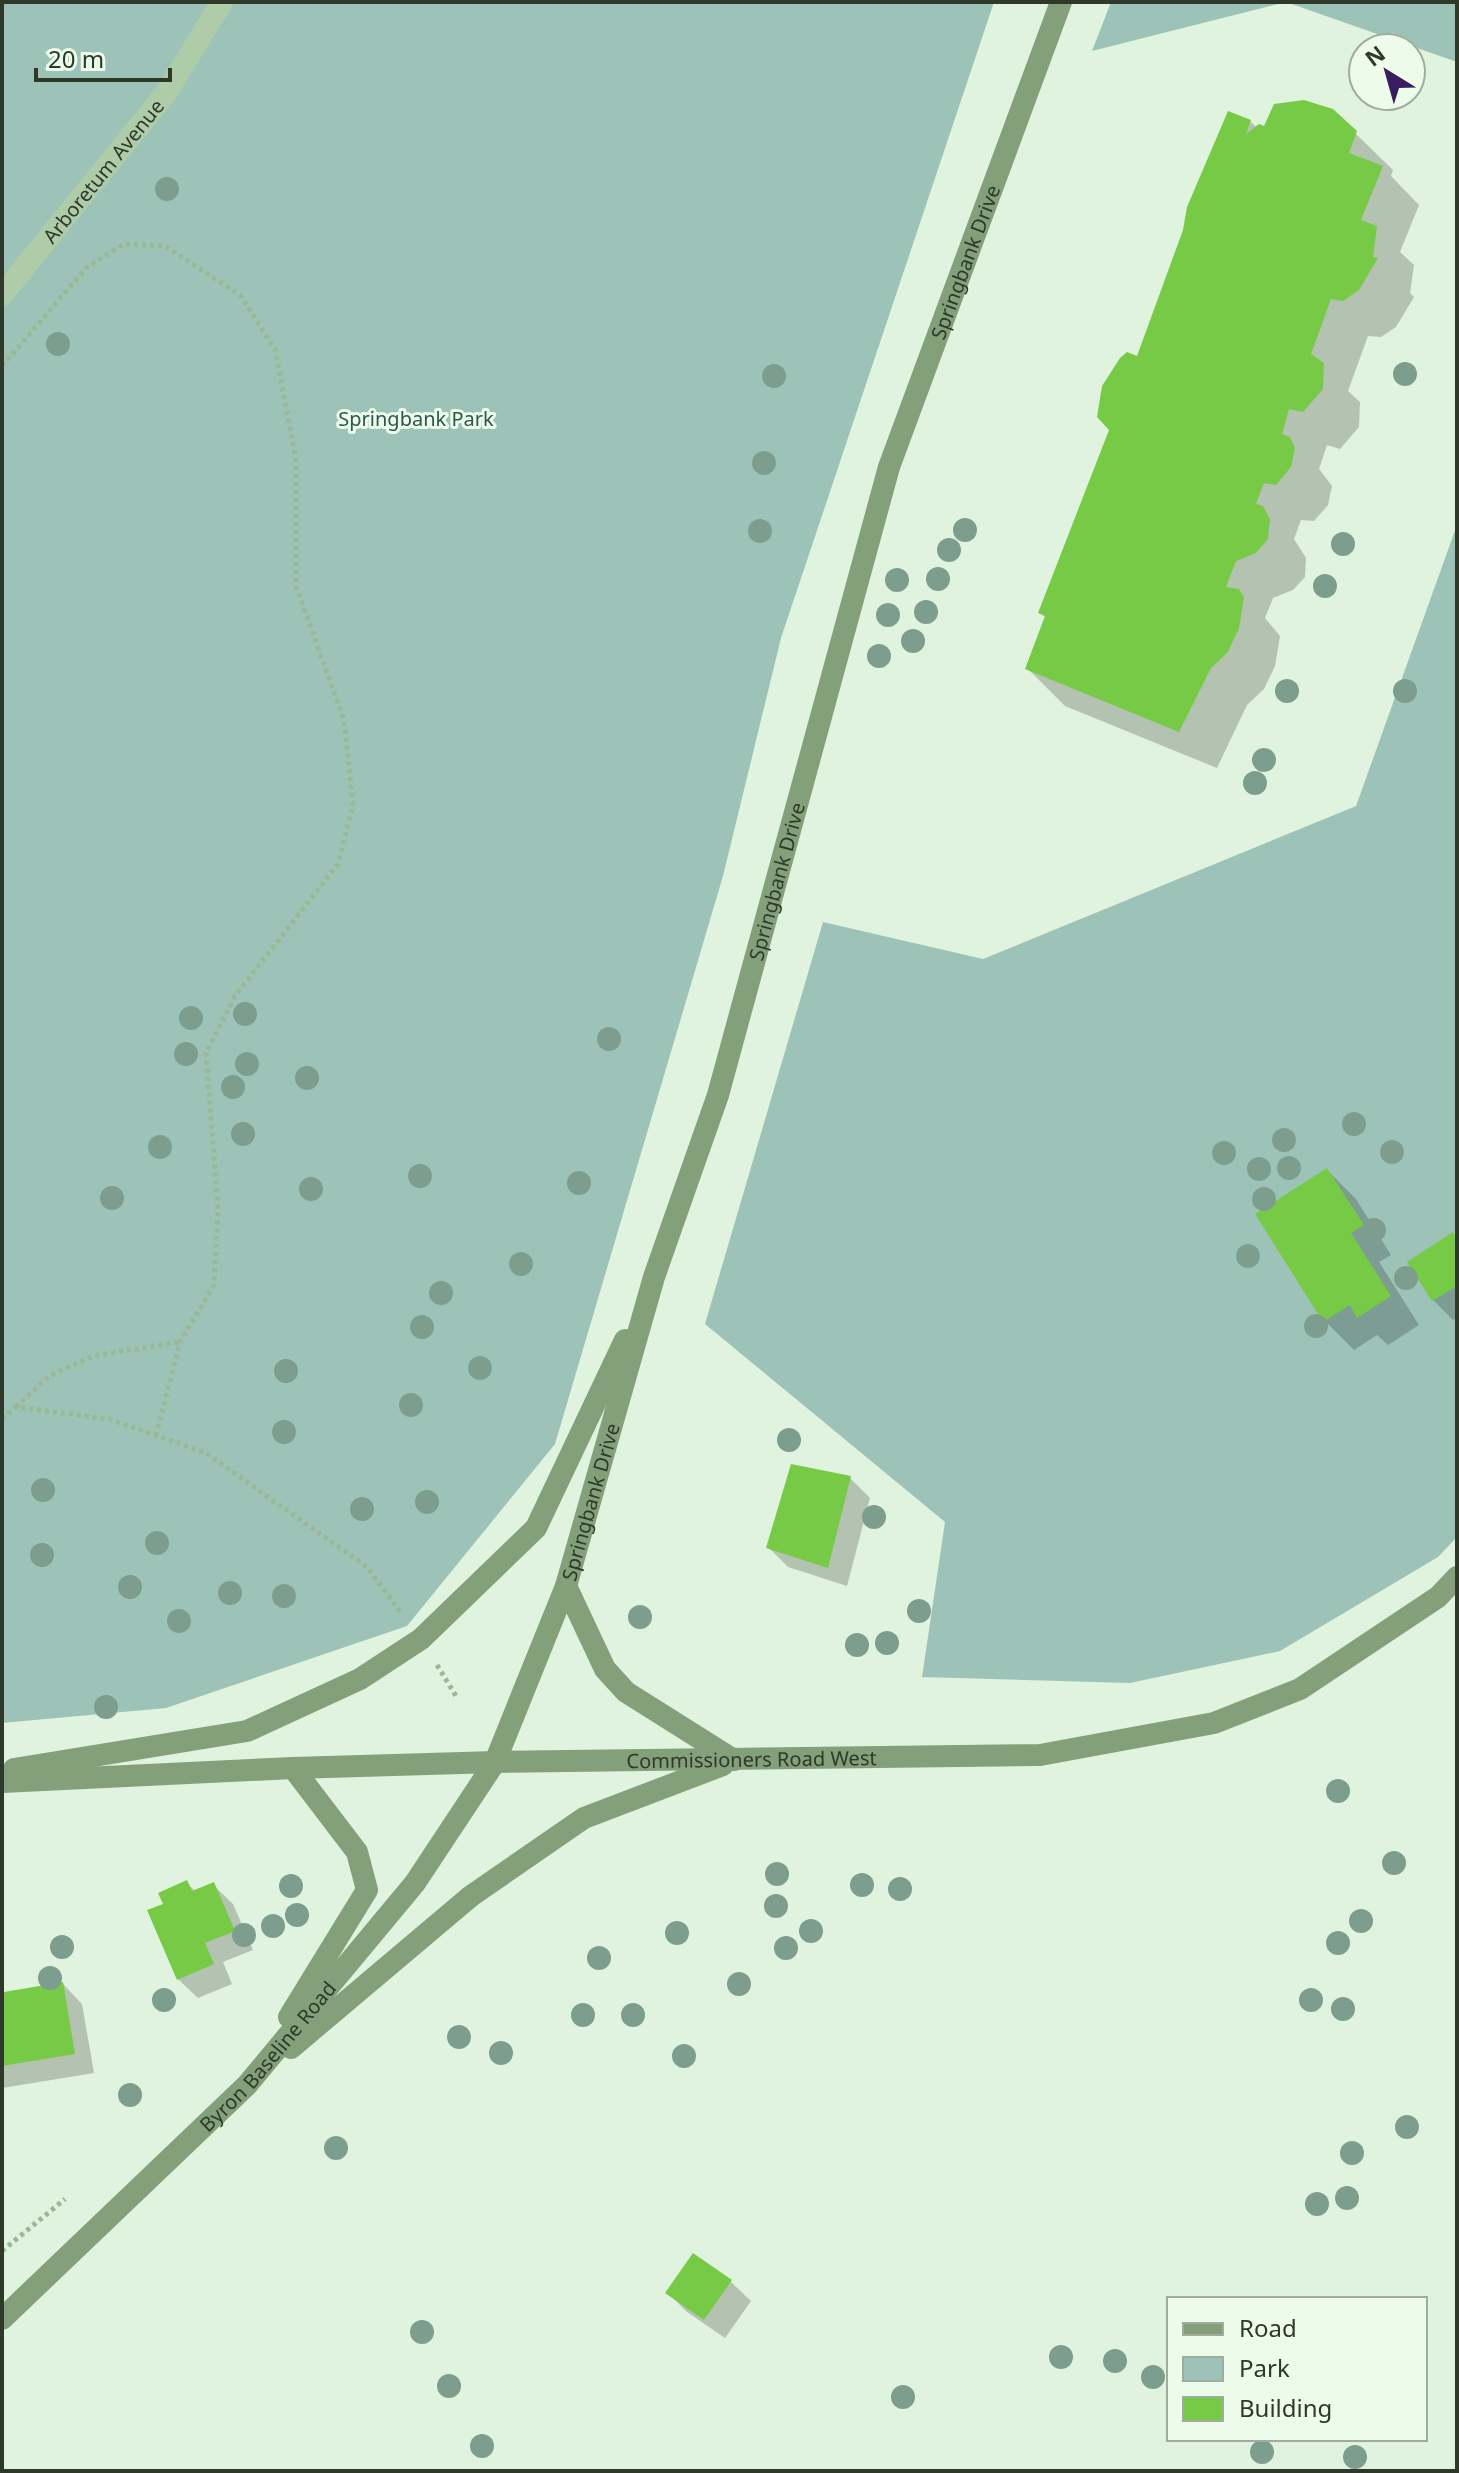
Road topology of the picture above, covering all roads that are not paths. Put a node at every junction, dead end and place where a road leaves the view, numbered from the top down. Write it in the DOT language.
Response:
graph roads {
  1 [pos="222,2"];
  2 [pos="1061,2"];
  3 [pos="2,295"];
  4 [pos="654,1277"];
  5 [pos="1457,1577"];
  6 [pos="566,1586"];
  7 [pos="735,1760"];
  8 [pos="495,1762"];
  9 [pos="293,1768"];
  10 [pos="2,1771"];
  11 [pos="2,1782"];
  12 [pos="247,2085"];
  13 [pos="2,2319"];
  1 -- 3 [label="street, Arboretum Avenue"];
  2 -- 4 [label="main road, Springbank Drive"];
  4 -- 6 [label="main road, Springbank Drive"];
  4 -- 10 [label="main road"];
  5 -- 7 [label="main road, Commissioners Road West"];
  6 -- 7 [label="main road"];
  6 -- 8 [label="main road, Springbank Drive"];
  7 -- 8 [label="main road, Commissioners Road West"];
  7 -- 12 [label="main road"];
  8 -- 9 [label="main road, Commissioners Road West"];
  8 -- 12 [label="main road, Byron Baseline Road"];
  9 -- 11 [label="main road, Commissioners Road West"];
  9 -- 12 [label="main road"];
  12 -- 13 [label="main road, Byron Baseline Road"];
}
